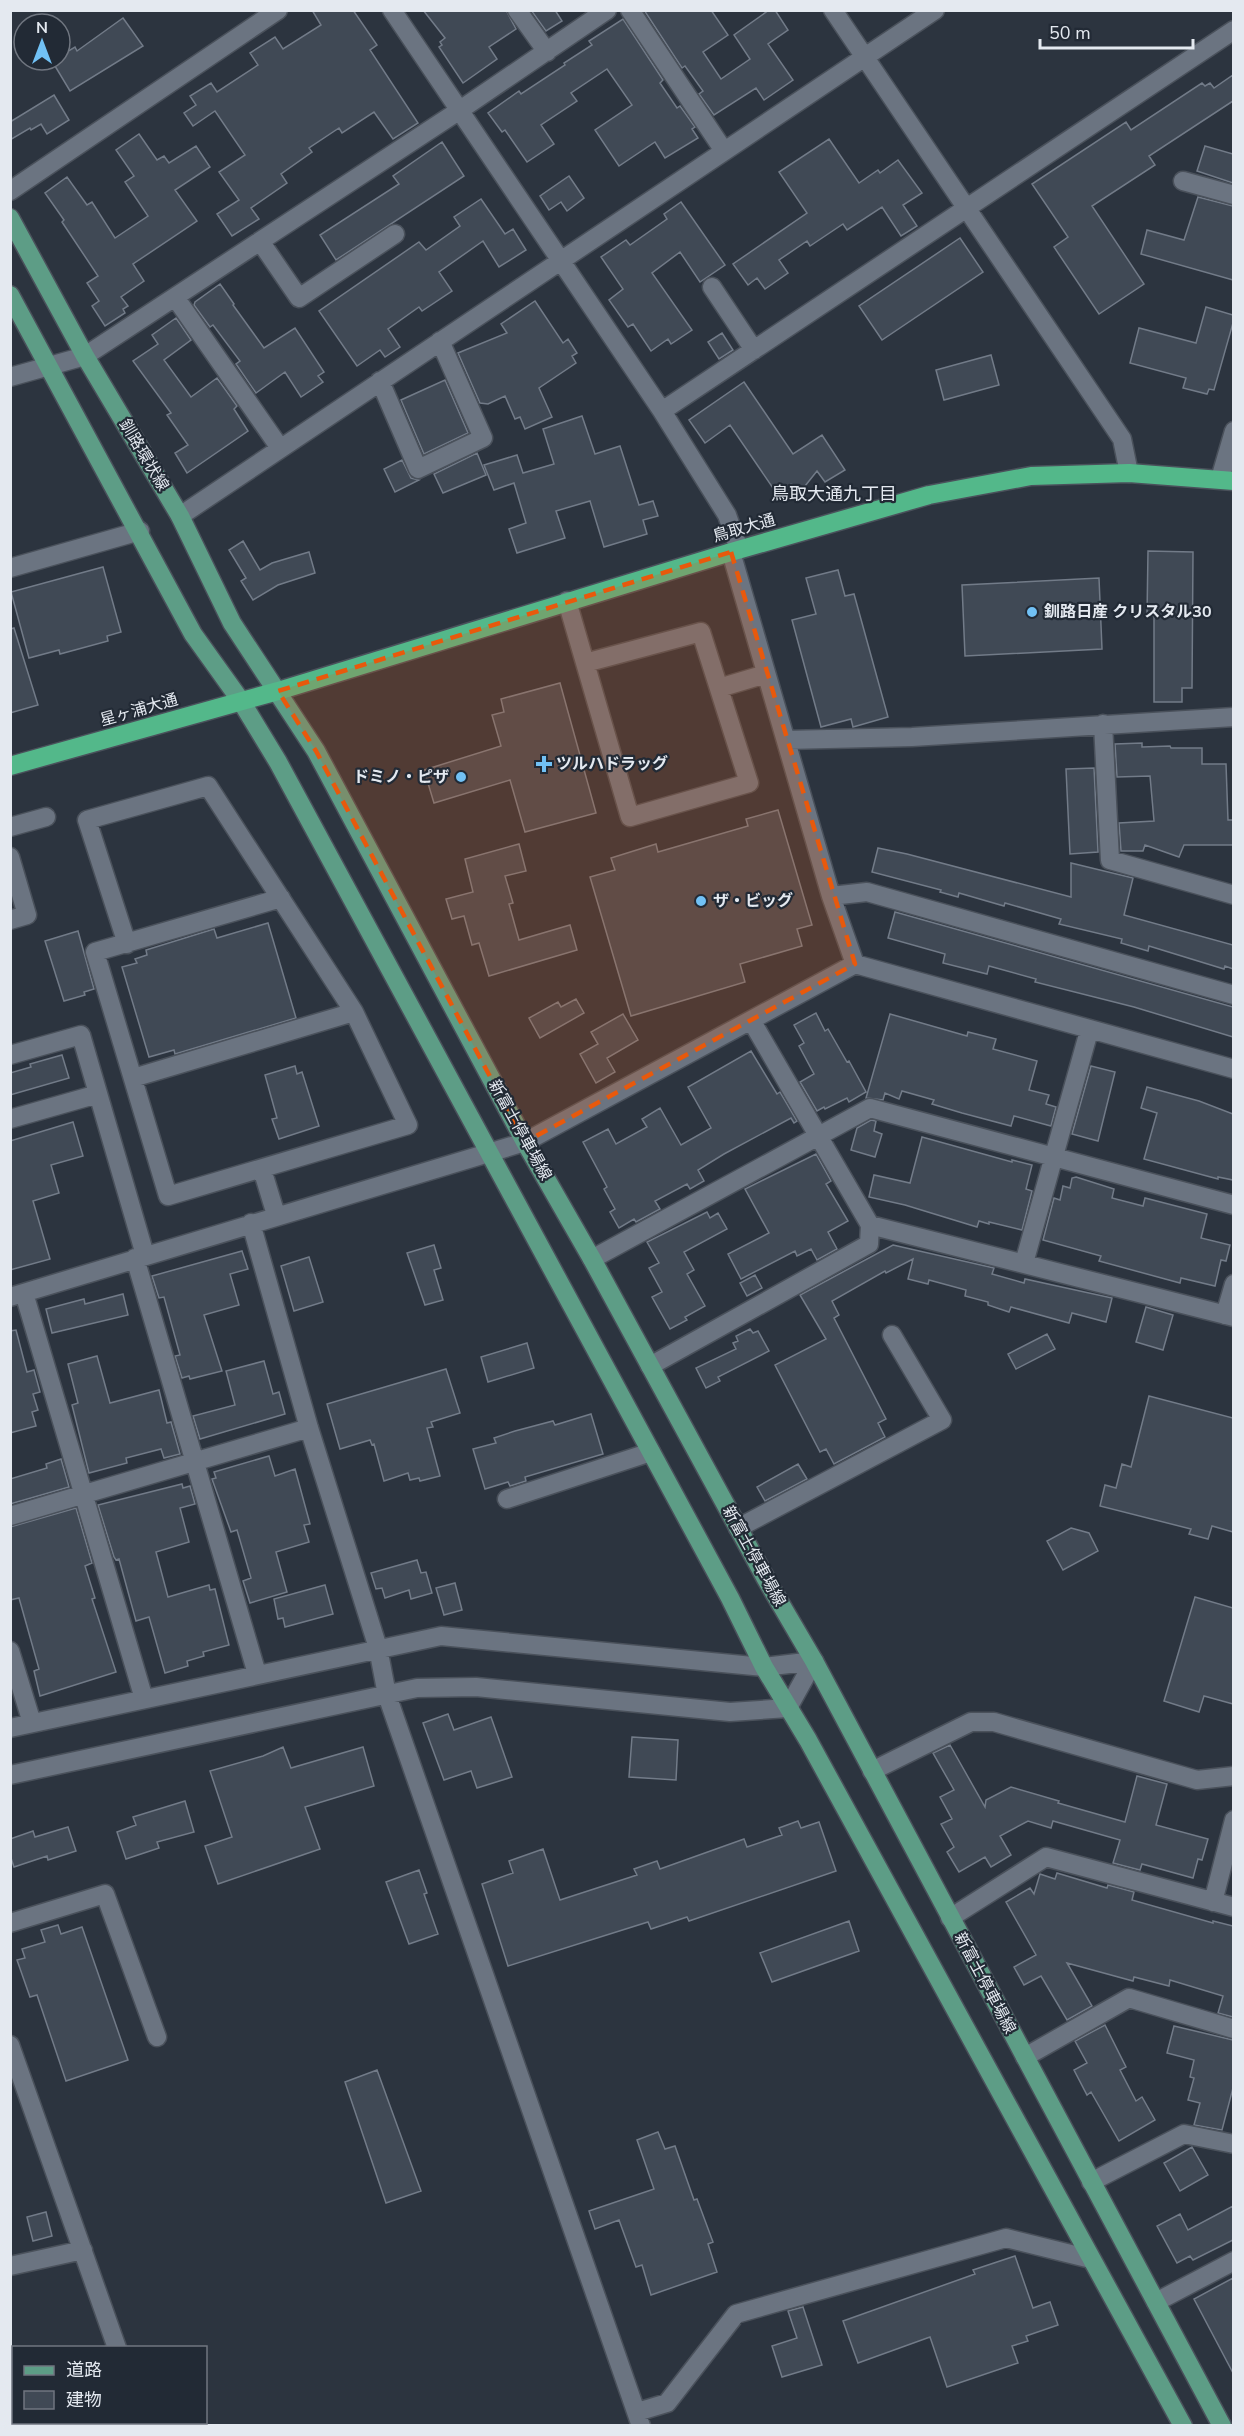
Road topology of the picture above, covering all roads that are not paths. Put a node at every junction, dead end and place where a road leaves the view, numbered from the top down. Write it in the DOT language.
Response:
graph roads {
  1 [pos="278,10"];
  2 [pos="392,10"];
  3 [pos="517,10"];
  4 [pos="607,10"];
  5 [pos="630,10"];
  6 [pos="833,10"];
  7 [pos="935,10"];
  8 [pos="1233,30"];
  9 [pos="547,52"];
  10 [pos="864,57"];
  11 [pos="460,110"];
  12 [pos="724,151"];
  13 [pos="1183,181"];
  14 [pos="10,191"];
  15 [pos="1233,195"];
  16 [pos="968,208"];
  17 [pos="10,218"];
  18 [pos="395,234"];
  19 [pos="260,241"];
  20 [pos="561,259"];
  21 [pos="712,287"];
  22 [pos="10,295"];
  23 [pos="175,297"];
  24 [pos="440,341"];
  25 [pos="754,350"];
  26 [pos="85,356"];
  27 [pos="49,365"];
  28 [pos="10,377"];
  29 [pos="380,381"];
  30 [pos="662,411"];
  31 [pos="1233,431"];
  32 [pos="280,448"];
  33 [pos="1129,473"];
  34 [pos="1227,480"];
  35 [pos="180,516"];
  36 [pos="140,531"];
  37 [pos="735,550"];
  38 [pos="10,568"];
  39 [pos="567,601"];
  40 [pos="585,663"];
  41 [pos="766,674"];
  42 [pos="719,688"];
  43 [pos="278,691"];
  44 [pos="241,701"];
  45 [pos="1233,717"];
  46 [pos="1103,724"];
  47 [pos="786,740"];
  48 [pos="11,764"];
  49 [pos="46,817"];
  50 [pos="10,827"];
  51 [pos="10,857"];
  52 [pos="1233,895"];
  53 [pos="831,896"];
  54 [pos="281,898"];
  55 [pos="10,920"];
  56 [pos="127,944"];
  57 [pos="855,964"];
  58 [pos="1233,995"];
  59 [pos="354,1012"];
  60 [pos="752,1020"];
  61 [pos="1089,1031"];
  62 [pos="10,1055"];
  63 [pos="1233,1070"];
  64 [pos="133,1078"];
  65 [pos="98,1094"];
  66 [pos="10,1119"];
  67 [pos="819,1136"];
  68 [pos="525,1142"];
  69 [pos="490,1152"];
  70 [pos="1054,1157"];
  71 [pos="262,1168"];
  72 [pos="1233,1205"];
  73 [pos="276,1215"];
  74 [pos="251,1222"];
  75 [pos="870,1225"];
  76 [pos="140,1256"];
  77 [pos="592,1259"];
  78 [pos="1024,1263"];
  79 [pos="1233,1284"];
  80 [pos="17,1295"];
  81 [pos="1229,1316"];
  82 [pos="892,1335"];
  83 [pos="650,1366"];
  84 [pos="309,1428"];
  85 [pos="651,1452"];
  86 [pos="194,1462"];
  87 [pos="84,1494"];
  88 [pos="507,1499"];
  89 [pos="10,1516"];
  90 [pos="738,1528"];
  91 [pos="378,1648"];
  92 [pos="10,1651"];
  93 [pos="814,1661"];
  94 [pos="764,1667"];
  95 [pos="257,1674"];
  96 [pos="387,1695"];
  97 [pos="144,1699"];
  98 [pos="788,1708"];
  99 [pos="32,1723"];
  100 [pos="10,1728"];
  101 [pos="872,1772"];
  102 [pos="10,1775"];
  103 [pos="1233,1776"];
  104 [pos="1233,1820"];
  105 [pos="1213,1902"];
  106 [pos="1233,1907"];
  107 [pos="950,1918"];
  108 [pos="10,1923"];
  109 [pos="1233,2029"];
  110 [pos="157,2037"];
  111 [pos="10,2045"];
  112 [pos="1025,2058"];
  113 [pos="1233,2144"];
  114 [pos="1091,2182"];
  115 [pos="83,2250"];
  116 [pos="1091,2259"];
  117 [pos="1233,2261"];
  118 [pos="10,2266"];
  119 [pos="1156,2302"];
  120 [pos="116,2346"];
  121 [pos="639,2419"];
  122 [pos="1183,2426"];
  123 [pos="1222,2426"];
  1 -- 14 [label="street"];
  2 -- 11 [label="street"];
  3 -- 9 [label="street"];
  4 -- 9 [label="street"];
  5 -- 12 [label="street"];
  6 -- 10 [label="street"];
  7 -- 10 [label="street"];
  8 -- 16 [label="street"];
  9 -- 11 [label="street"];
  10 -- 12 [label="street"];
  10 -- 16 [label="street"];
  11 -- 19 [label="street"];
  11 -- 20 [label="street"];
  12 -- 20 [label="street"];
  13 -- 15 [label="street"];
  16 -- 25 [label="street"];
  16 -- 33 [label="street"];
  17 -- 26 [label="main road, 釧路環状線"];
  18 -- 19 [label="street"];
  19 -- 23 [label="street"];
  20 -- 24 [label="street"];
  20 -- 30 [label="street"];
  21 -- 25 [label="street"];
  22 -- 27 [label="main road"];
  23 -- 26 [label="street"];
  23 -- 32 [label="street"];
  24 -- 29 [label="street"];
  24 -- 29 [label="street"];
  25 -- 30 [label="street"];
  26 -- 27 [label="street"];
  26 -- 35 [label="main road, 釧路環状線"];
  27 -- 28 [label="street"];
  27 -- 36 [label="main road"];
  29 -- 32 [label="street"];
  30 -- 37 [label="street"];
  31 -- 34 [label="street"];
  32 -- 35 [label="street"];
  33 -- 34 [label="highway, 鳥取大通"];
  33 -- 37 [label="highway, 鳥取大通"];
  35 -- 43 [label="main road, 釧路環状線"];
  36 -- 38 [label="street"];
  36 -- 44 [label="main road"];
  37 -- 39 [label="highway, 鳥取大通"];
  37 -- 41 [label="street"];
  39 -- 40 [label="street"];
  39 -- 43 [label="highway, 鳥取大通"];
  40 -- 42 [label="street"];
  40 -- 42 [label="street"];
  41 -- 42 [label="street"];
  41 -- 47 [label="street"];
  43 -- 44 [label="highway, 星ヶ浦大通"];
  43 -- 68 [label="main road, 新富士停車場線"];
  44 -- 48 [label="highway, 星ヶ浦大通"];
  44 -- 69 [label="main road"];
  45 -- 46 [label="street"];
  46 -- 47 [label="street"];
  46 -- 52 [label="street"];
  47 -- 53 [label="street"];
  49 -- 50 [label="street"];
  51 -- 55 [label="street"];
  53 -- 57 [label="street"];
  53 -- 58 [label="street"];
  54 -- 56 [label="street"];
  54 -- 56 [label="street"];
  54 -- 59 [label="street"];
  56 -- 64 [label="street"];
  57 -- 60 [label="street"];
  57 -- 61 [label="street"];
  59 -- 64 [label="street"];
  59 -- 71 [label="street"];
  60 -- 67 [label="street"];
  60 -- 68 [label="street"];
  61 -- 63 [label="street"];
  61 -- 70 [label="street"];
  62 -- 65 [label="street"];
  64 -- 71 [label="street"];
  65 -- 66 [label="street"];
  65 -- 76 [label="street"];
  67 -- 70 [label="street"];
  67 -- 75 [label="street"];
  67 -- 77 [label="street"];
  68 -- 69 [label="street"];
  68 -- 77 [label="main road, 新富士停車場線"];
  69 -- 73 [label="street"];
  69 -- 85 [label="main road"];
  70 -- 72 [label="street"];
  70 -- 78 [label="street"];
  71 -- 73 [label="street"];
  73 -- 74 [label="street"];
  74 -- 76 [label="street"];
  74 -- 84 [label="street"];
  75 -- 78 [label="street"];
  75 -- 83 [label="street"];
  76 -- 80 [label="street"];
  76 -- 86 [label="street"];
  77 -- 83 [label="main road, 新富士停車場線"];
  78 -- 81 [label="street"];
  79 -- 81 [label="street"];
  80 -- 87 [label="street"];
  82 -- 90 [label="street"];
  83 -- 90 [label="main road, 新富士停車場線"];
  84 -- 86 [label="street"];
  84 -- 91 [label="street"];
  85 -- 88 [label="street"];
  85 -- 94 [label="main road"];
  86 -- 87 [label="street"];
  86 -- 95 [label="street"];
  87 -- 89 [label="street"];
  87 -- 97 [label="street"];
  90 -- 93 [label="main road, 新富士停車場線"];
  91 -- 94 [label="street"];
  91 -- 95 [label="street"];
  91 -- 96 [label="street"];
  92 -- 99 [label="street"];
  93 -- 94 [label="street"];
  93 -- 98 [label="street"];
  93 -- 101 [label="main road, 新富士停車場線"];
  94 -- 98 [label="main road"];
  95 -- 97 [label="street"];
  96 -- 98 [label="street"];
  96 -- 102 [label="street"];
  96 -- 121 [label="street"];
  97 -- 99 [label="street"];
  98 -- 116 [label="main road"];
  99 -- 100 [label="street"];
  101 -- 103 [label="street"];
  101 -- 107 [label="main road, 新富士停車場線"];
  104 -- 105 [label="street"];
  105 -- 106 [label="street"];
  105 -- 107 [label="street"];
  107 -- 112 [label="main road, 新富士停車場線"];
  108 -- 110 [label="street"];
  109 -- 112 [label="street"];
  111 -- 115 [label="street"];
  112 -- 114 [label="main road, 新富士停車場線"];
  113 -- 114 [label="street"];
  114 -- 119 [label="main road, 新富士停車場線"];
  115 -- 118 [label="street"];
  115 -- 120 [label="street"];
  116 -- 121 [label="street"];
  116 -- 122 [label="main road"];
  117 -- 119 [label="street"];
  119 -- 123 [label="main road, 新富士停車場線"];
}
